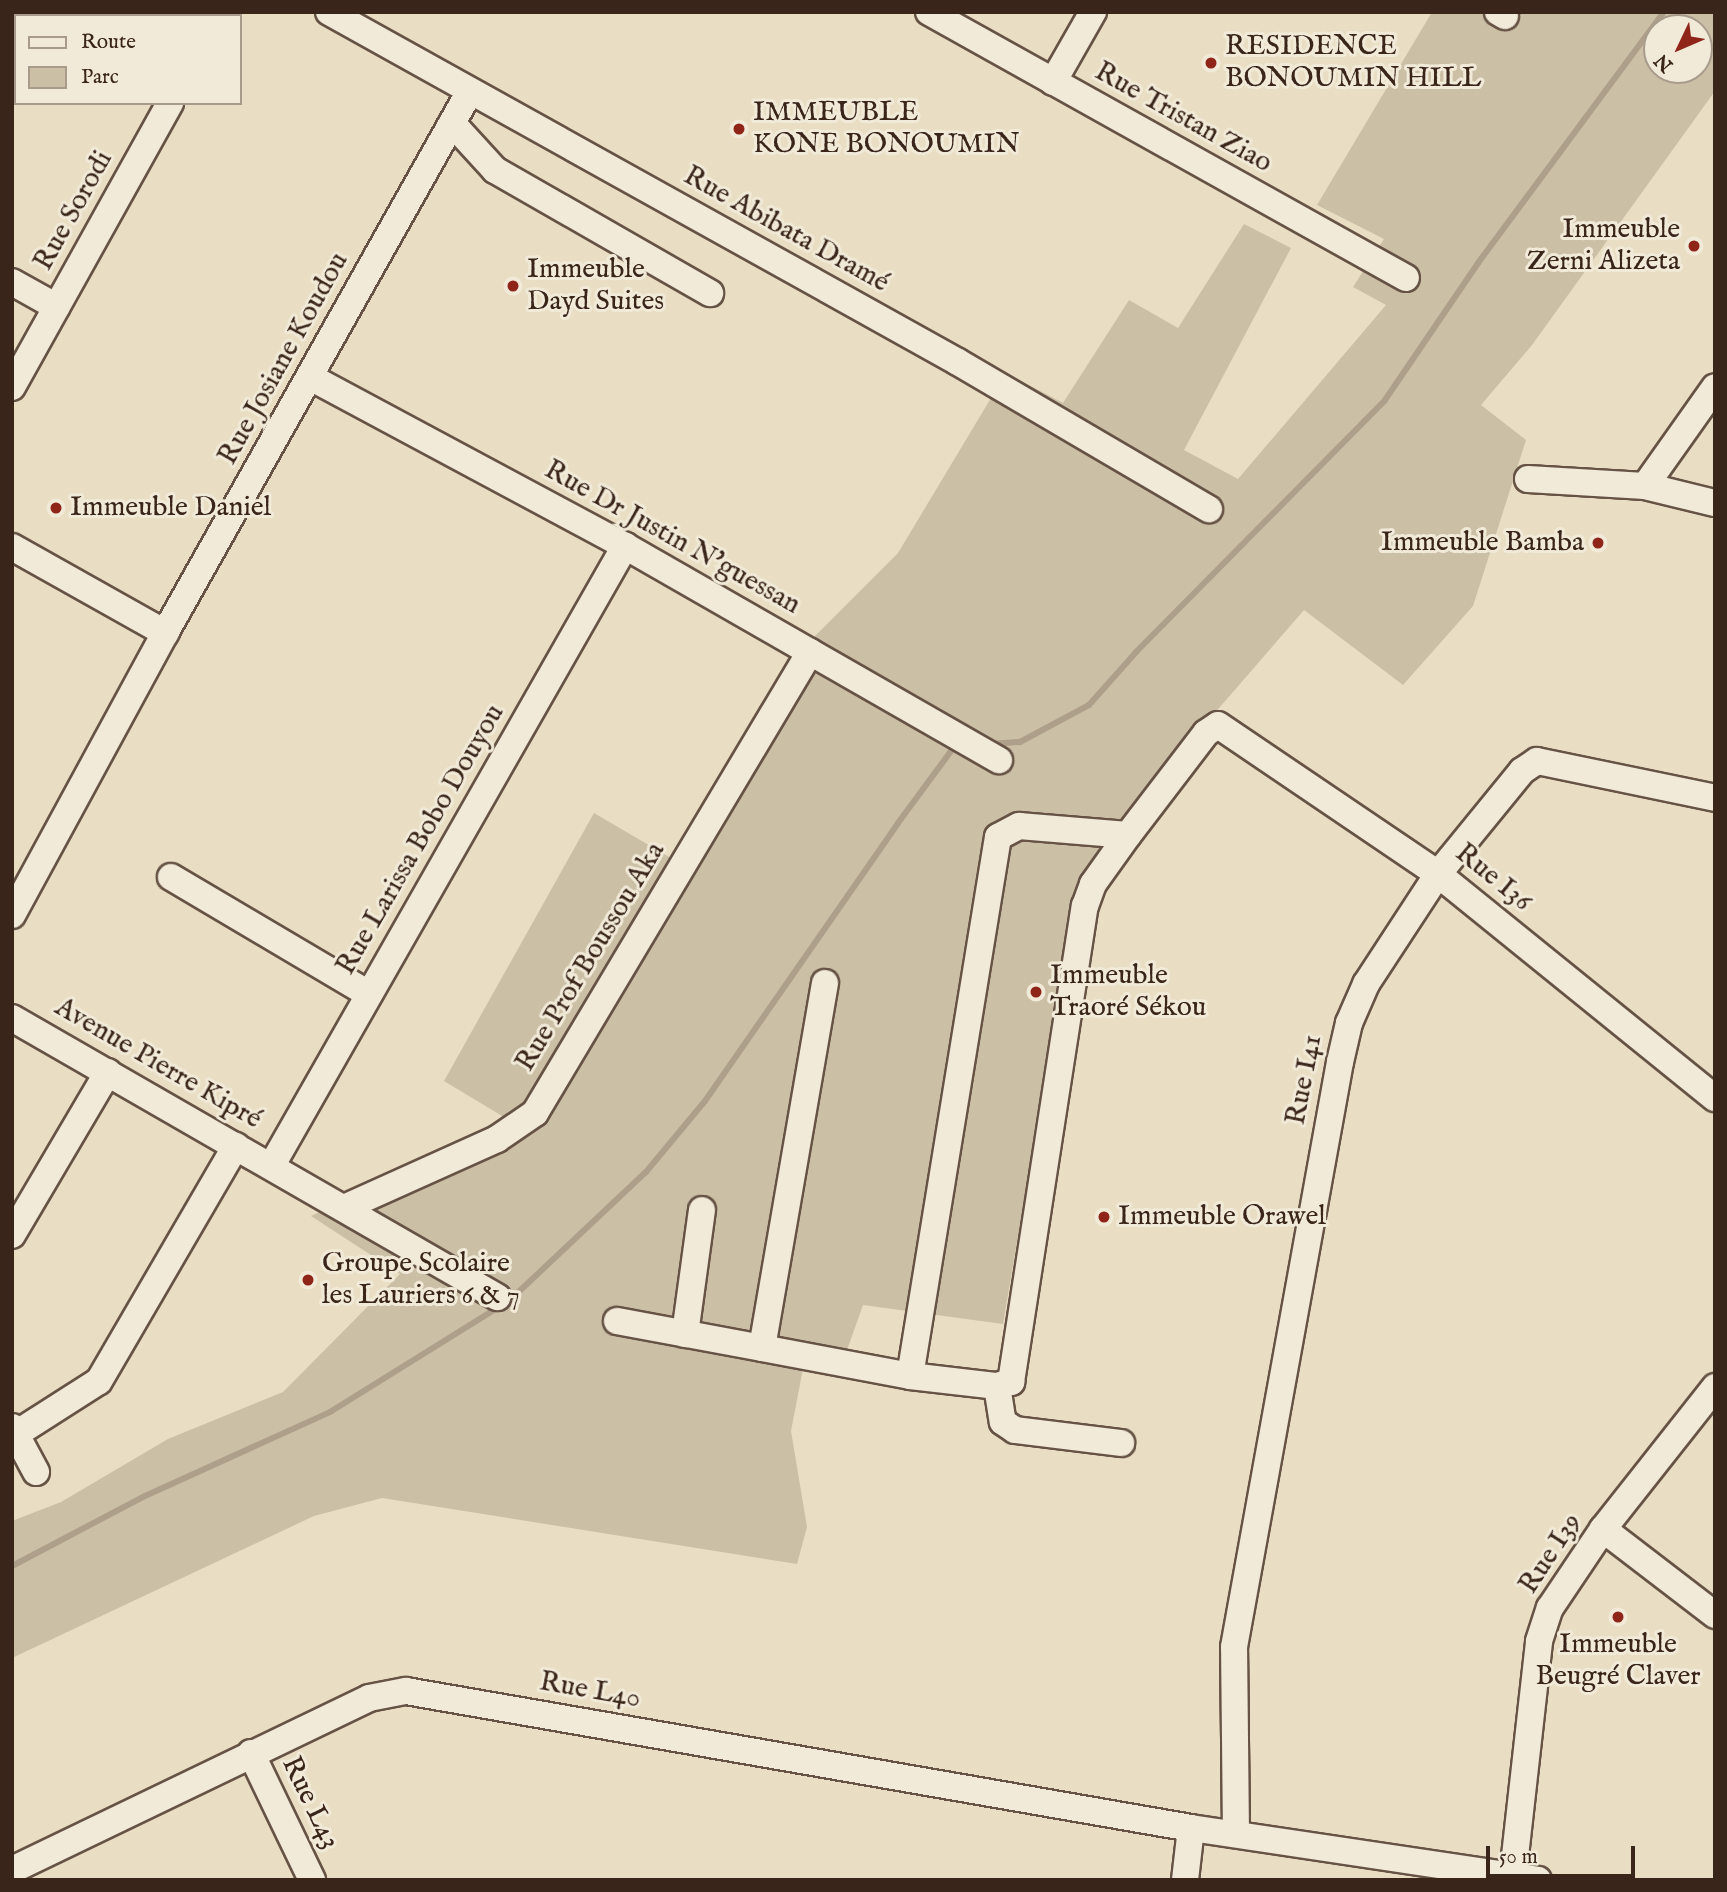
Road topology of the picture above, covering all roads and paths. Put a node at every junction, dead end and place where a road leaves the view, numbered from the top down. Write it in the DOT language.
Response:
graph roads {
  1 [pos="329,12"];
  2 [pos="929,12"];
  3 [pos="1093,12"];
  4 [pos="1053,82"];
  5 [pos="471,91"];
  6 [pos="169,105"];
  7 [pos="452,123"];
  8 [pos="1406,278"];
  9 [pos="12,282"];
  10 [pos="710,293"];
  11 [pos="57,307"];
  12 [pos="310,377"];
  13 [pos="12,387"];
  14 [pos="1715,387"];
  15 [pos="1528,478"];
  16 [pos="1645,486"];
  17 [pos="1715,503"];
  18 [pos="1209,509"];
  19 [pos="625,546"];
  20 [pos="12,547"];
  21 [pos="165,633"];
  22 [pos="810,652"];
  23 [pos="999,760"];
  24 [pos="1715,798"];
  25 [pos="1128,835"];
  26 [pos="1438,874"];
  27 [pos="172,877"];
  28 [pos="12,915"];
  29 [pos="825,983"];
  30 [pos="369,994"];
  31 [pos="12,1018"];
  32 [pos="108,1072"];
  33 [pos="1715,1098"];
  34 [pos="236,1146"];
  35 [pos="272,1165"];
  36 [pos="346,1207"];
  37 [pos="702,1210"];
  38 [pos="12,1235"];
  39 [pos="497,1297"];
  40 [pos="617,1321"];
  41 [pos="685,1334"];
  42 [pos="762,1348"];
  43 [pos="910,1376"];
  44 [pos="997,1386"];
  45 [pos="1715,1387"];
  46 [pos="14,1430"];
  47 [pos="1121,1443"];
  48 [pos="36,1472"];
  49 [pos="1603,1529"];
  50 [pos="1715,1615"];
  51 [pos="251,1753"];
  52 [pos="1192,1828"];
  53 [pos="1236,1834"];
  54 [pos="12,1870"];
  55 [pos="1525,1877"];
  56 [pos="312,1880"];
  57 [pos="1185,1880"];
  1 -- 5 [label="street, Rue Abibata Dramé"];
  2 -- 4 [label="street, Rue Tristan Ziao"];
  3 -- 4 [label="street"];
  4 -- 8 [label="street, Rue Tristan Ziao"];
  5 -- 7 [label="street, Rue Josiane Koudou"];
  5 -- 18 [label="street, Rue Abibata Dramé"];
  6 -- 11 [label="street, Rue Sorodi"];
  7 -- 10 [label="street"];
  7 -- 12 [label="street, Rue Josiane Koudou"];
  9 -- 11 [label="street"];
  11 -- 13 [label="street, Rue Sorodi"];
  12 -- 19 [label="street, Rue Dr Justin N'guessan"];
  12 -- 21 [label="street, Rue Josiane Koudou"];
  14 -- 16 [label="street"];
  15 -- 16 [label="street"];
  16 -- 17 [label="street"];
  19 -- 22 [label="street, Rue Dr Justin N'guessan"];
  19 -- 30 [label="street, Rue Larissa Bobo Douyou"];
  20 -- 21 [label="street"];
  21 -- 28 [label="street, Rue Josiane Koudou"];
  22 -- 23 [label="street, Rue Dr Justin N'guessan"];
  22 -- 36 [label="street, Rue Prof Boussou Aka"];
  24 -- 26 [label="street, Rue I41"];
  25 -- 26 [label="street, Rue I36"];
  25 -- 43 [label="street"];
  25 -- 44 [label="street"];
  26 -- 33 [label="street, Rue I36"];
  26 -- 53 [label="street, Rue I41"];
  27 -- 30 [label="street"];
  29 -- 42 [label="street"];
  30 -- 35 [label="street, Rue Larissa Bobo Douyou"];
  31 -- 32 [label="street, Avenue Pierre Kipré"];
  32 -- 34 [label="street, Avenue Pierre Kipré"];
  32 -- 38 [label="street"];
  34 -- 35 [label="street, Avenue Pierre Kipré"];
  34 -- 46 [label="street"];
  35 -- 36 [label="street, Avenue Pierre Kipré"];
  36 -- 39 [label="street, Avenue Pierre Kipré"];
  37 -- 41 [label="street"];
  40 -- 41 [label="street"];
  41 -- 42 [label="street"];
  42 -- 43 [label="street"];
  43 -- 44 [label="street"];
  44 -- 47 [label="street"];
  45 -- 49 [label="street, Rue I39"];
  46 -- 48 [label="street"];
  49 -- 50 [label="street"];
  49 -- 55 [label="street, Rue I39"];
  51 -- 52 [label="street, Rue L40"];
  51 -- 54 [label="street, Rue L40"];
  51 -- 56 [label="street, Rue L43"];
  52 -- 53 [label="street, Rue L40"];
  52 -- 57 [label="street"];
  53 -- 55 [label="street, Rue L40"];
}
